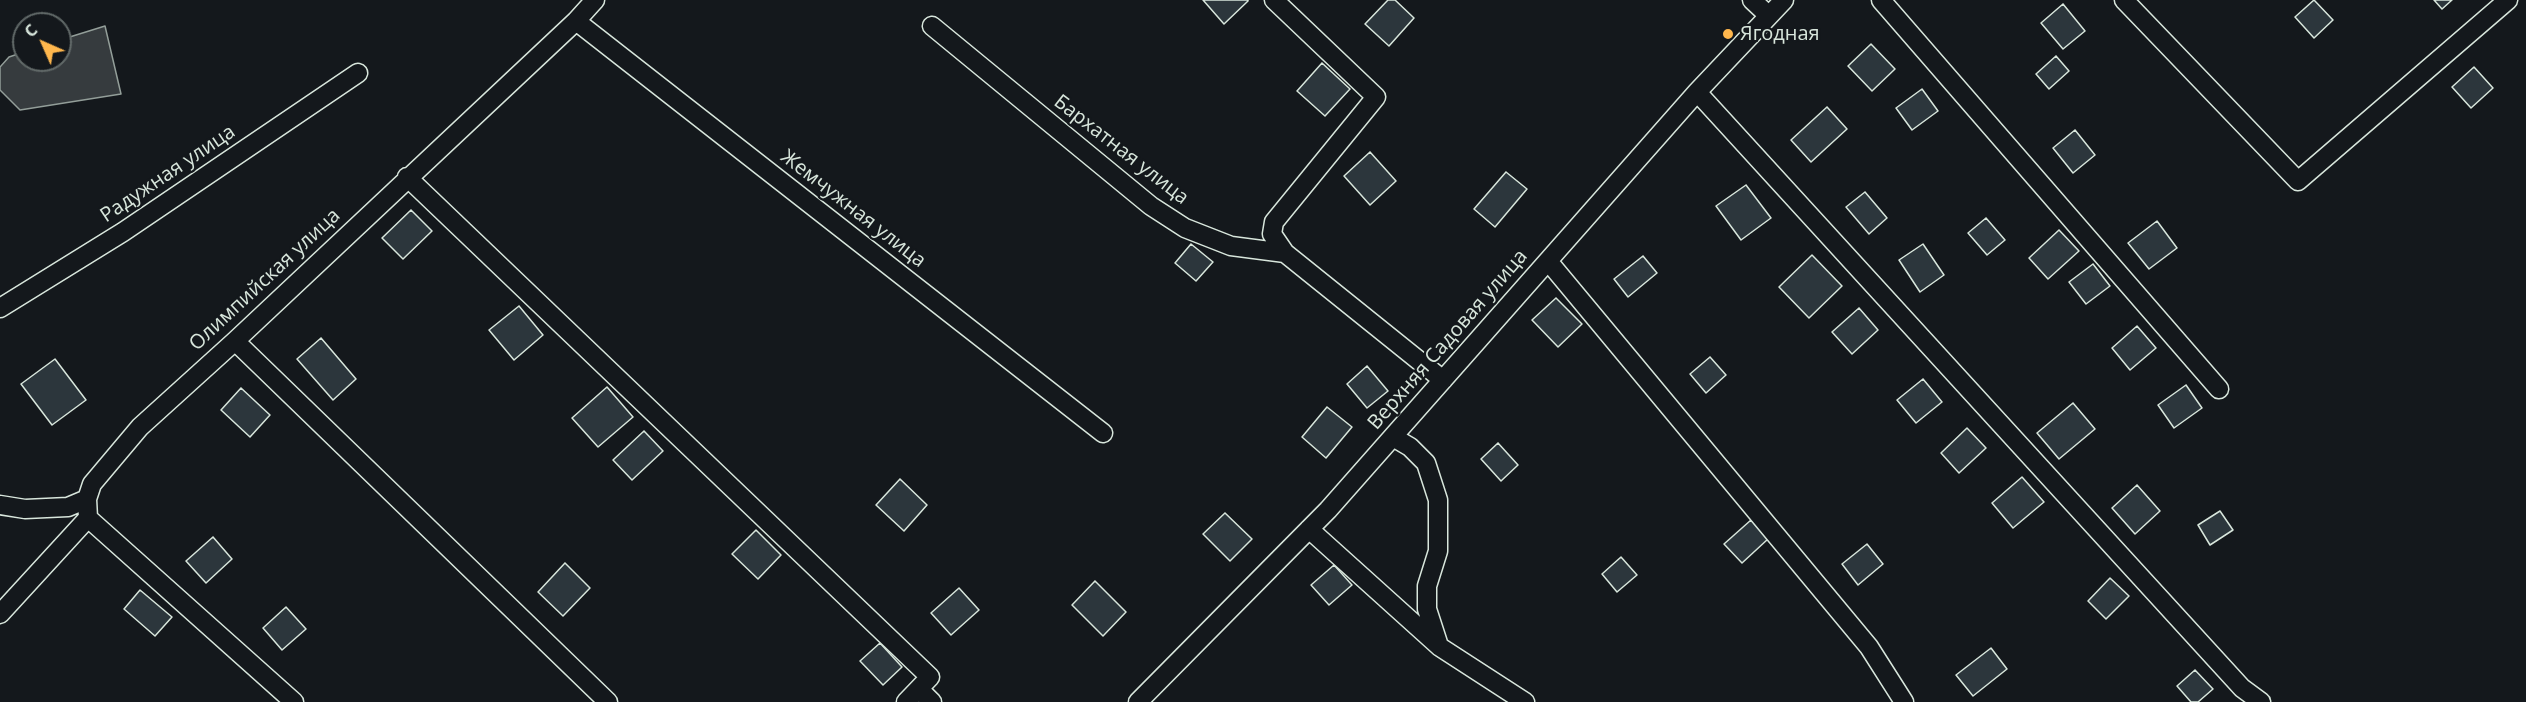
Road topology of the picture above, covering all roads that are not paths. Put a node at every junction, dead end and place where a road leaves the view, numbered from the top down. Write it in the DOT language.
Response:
graph roads {
  1 [pos="595,0"];
  2 [pos="1274,0"];
  3 [pos="1752,0"];
  4 [pos="1784,0"];
  5 [pos="1881,0"];
  6 [pos="2124,0"];
  7 [pos="2508,0"];
  8 [pos="1768,15"];
  9 [pos="576,21"];
  10 [pos="932,26"];
  11 [pos="358,73"];
  12 [pos="1697,92"];
  13 [pos="407,177"];
  14 [pos="1285,253"];
  15 [pos="1548,261"];
  16 [pos="0,308"];
  17 [pos="235,341"];
  18 [pos="1443,380"];
  19 [pos="2219,389"];
  20 [pos="1103,433"];
  21 [pos="1393,437"];
  22 [pos="87,499"];
  23 [pos="0,505"];
  24 [pos="88,518"];
  25 [pos="1309,529"];
  26 [pos="0,614"];
  27 [pos="1440,648"];
  28 [pos="912,695"];
  29 [pos="294,702"];
  30 [pos="608,702"];
  31 [pos="932,702"];
  32 [pos="1138,702"];
  33 [pos="1525,702"];
  34 [pos="1904,702"];
  35 [pos="2261,702"];
  1 -- 9 [label="street, Олимпийская улица"];
  2 -- 14 [label="street"];
  3 -- 8 [label="street"];
  4 -- 8 [label="street, Верхняя Садовая улица"];
  5 -- 19 [label="street"];
  6 -- 7 [label="street"];
  8 -- 12 [label="street, Верхняя Садовая улица"];
  9 -- 13 [label="street, Олимпийская улица"];
  9 -- 20 [label="street, Жемчужная улица"];
  10 -- 14 [label="street, Бархатная улица"];
  11 -- 16 [label="street, Радужная улица"];
  12 -- 15 [label="street, Верхняя Садовая улица"];
  12 -- 35 [label="street"];
  13 -- 17 [label="street, Олимпийская улица"];
  13 -- 28 [label="street"];
  14 -- 18 [label="street"];
  15 -- 18 [label="street, Верхняя Садовая улица"];
  15 -- 34 [label="street"];
  17 -- 22 [label="street, Олимпийская улица"];
  17 -- 30 [label="street"];
  18 -- 21 [label="street, Верхняя Садовая улица"];
  21 -- 25 [label="street, Верхняя Садовая улица"];
  21 -- 27 [label="street"];
  22 -- 23 [label="street"];
  22 -- 24 [label="street"];
  24 -- 26 [label="street"];
  24 -- 29 [label="street"];
  25 -- 27 [label="street"];
  25 -- 32 [label="street, Верхняя Садовая улица"];
  27 -- 33 [label="street"];
  28 -- 31 [label="street"];
}
